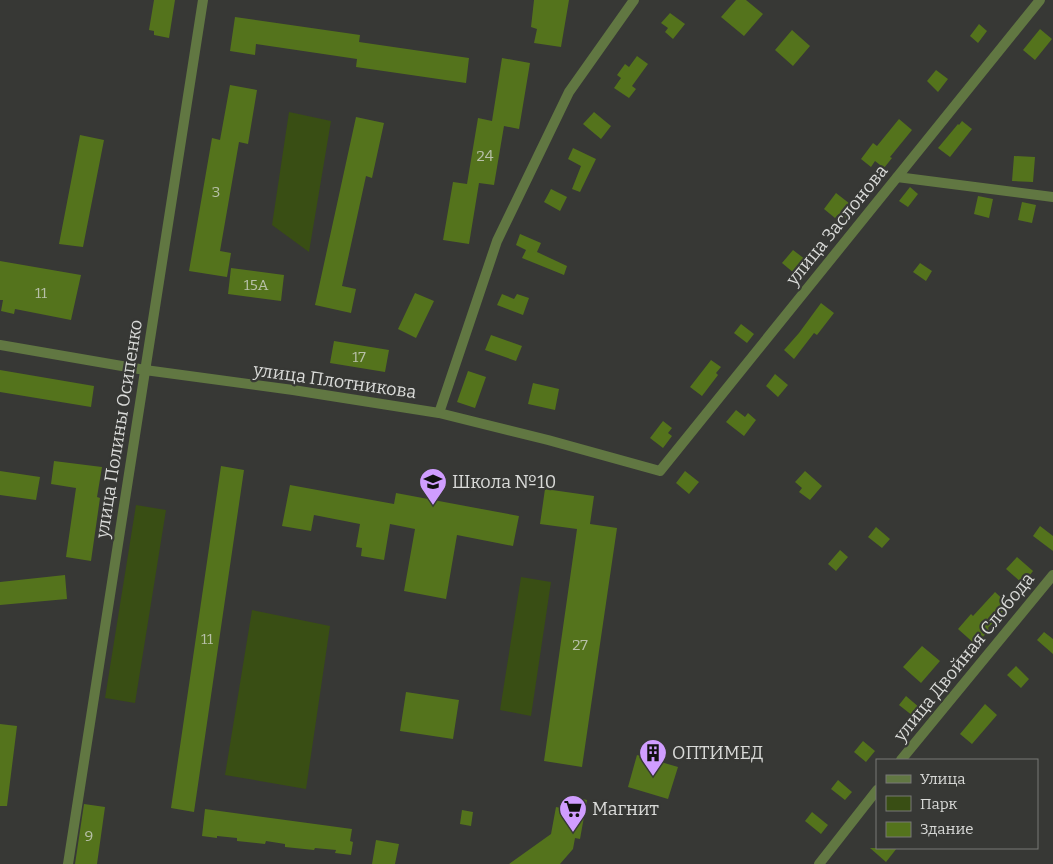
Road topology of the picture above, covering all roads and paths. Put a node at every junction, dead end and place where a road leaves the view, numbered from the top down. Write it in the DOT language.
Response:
graph roads {
  1 [pos="203,0"];
  2 [pos="634,0"];
  3 [pos="1040,0"];
  4 [pos="897,177"];
  5 [pos="1053,198"];
  6 [pos="0,345"];
  7 [pos="145,370"];
  8 [pos="439,413"];
  9 [pos="660,471"];
  10 [pos="1053,575"];
  11 [pos="902,759"];
  12 [pos="876,791"];
  13 [pos="68,864"];
  14 [pos="819,864"];
  1 -- 7 [label="street, улица Полины Осипенко"];
  2 -- 8 [label="street"];
  3 -- 4 [label="street, улица Заслонова"];
  4 -- 5 [label="street"];
  4 -- 9 [label="street, улица Заслонова"];
  6 -- 7 [label="street, улица Плотникова"];
  7 -- 8 [label="street, улица Плотникова"];
  7 -- 13 [label="street, улица Полины Осипенко"];
  8 -- 9 [label="street, улица Плотникова"];
  10 -- 11 [label="street, улица Двойная Слобода"];
  12 -- 14 [label="street"];
}
